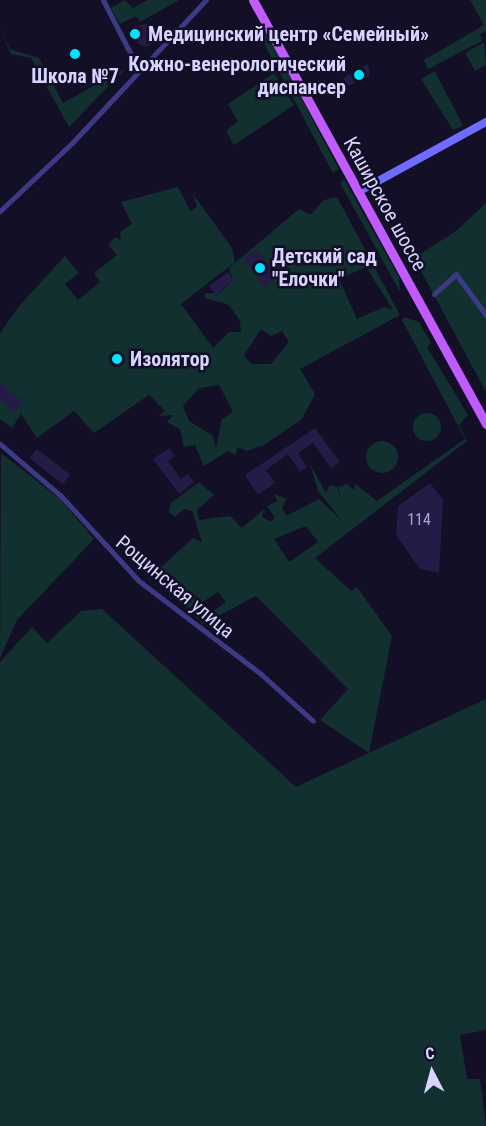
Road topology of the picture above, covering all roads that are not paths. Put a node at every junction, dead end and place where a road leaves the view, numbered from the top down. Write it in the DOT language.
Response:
graph roads {
  1 [pos="103,0"];
  2 [pos="206,0"];
  3 [pos="253,0"];
  4 [pos="259,0"];
  5 [pos="139,70"];
  6 [pos="486,122"];
  7 [pos="360,191"];
  8 [pos="0,211"];
  9 [pos="434,294"];
  10 [pos="486,315"];
  11 [pos="486,414"];
  12 [pos="486,424"];
  13 [pos="0,444"];
  14 [pos="313,721"];
  1 -- 5 [label="street"];
  2 -- 5 [label="street"];
  3 -- 7 [label="main road, Каширское шоссе"];
  4 -- 7 [label="main road, Каширское шоссе"];
  5 -- 8 [label="street"];
  6 -- 7 [label="street"];
  7 -- 11 [label="main road, Каширское шоссе"];
  7 -- 12 [label="main road, Каширское шоссе"];
  9 -- 10 [label="street"];
  13 -- 14 [label="street, Рощинская улица"];
}
